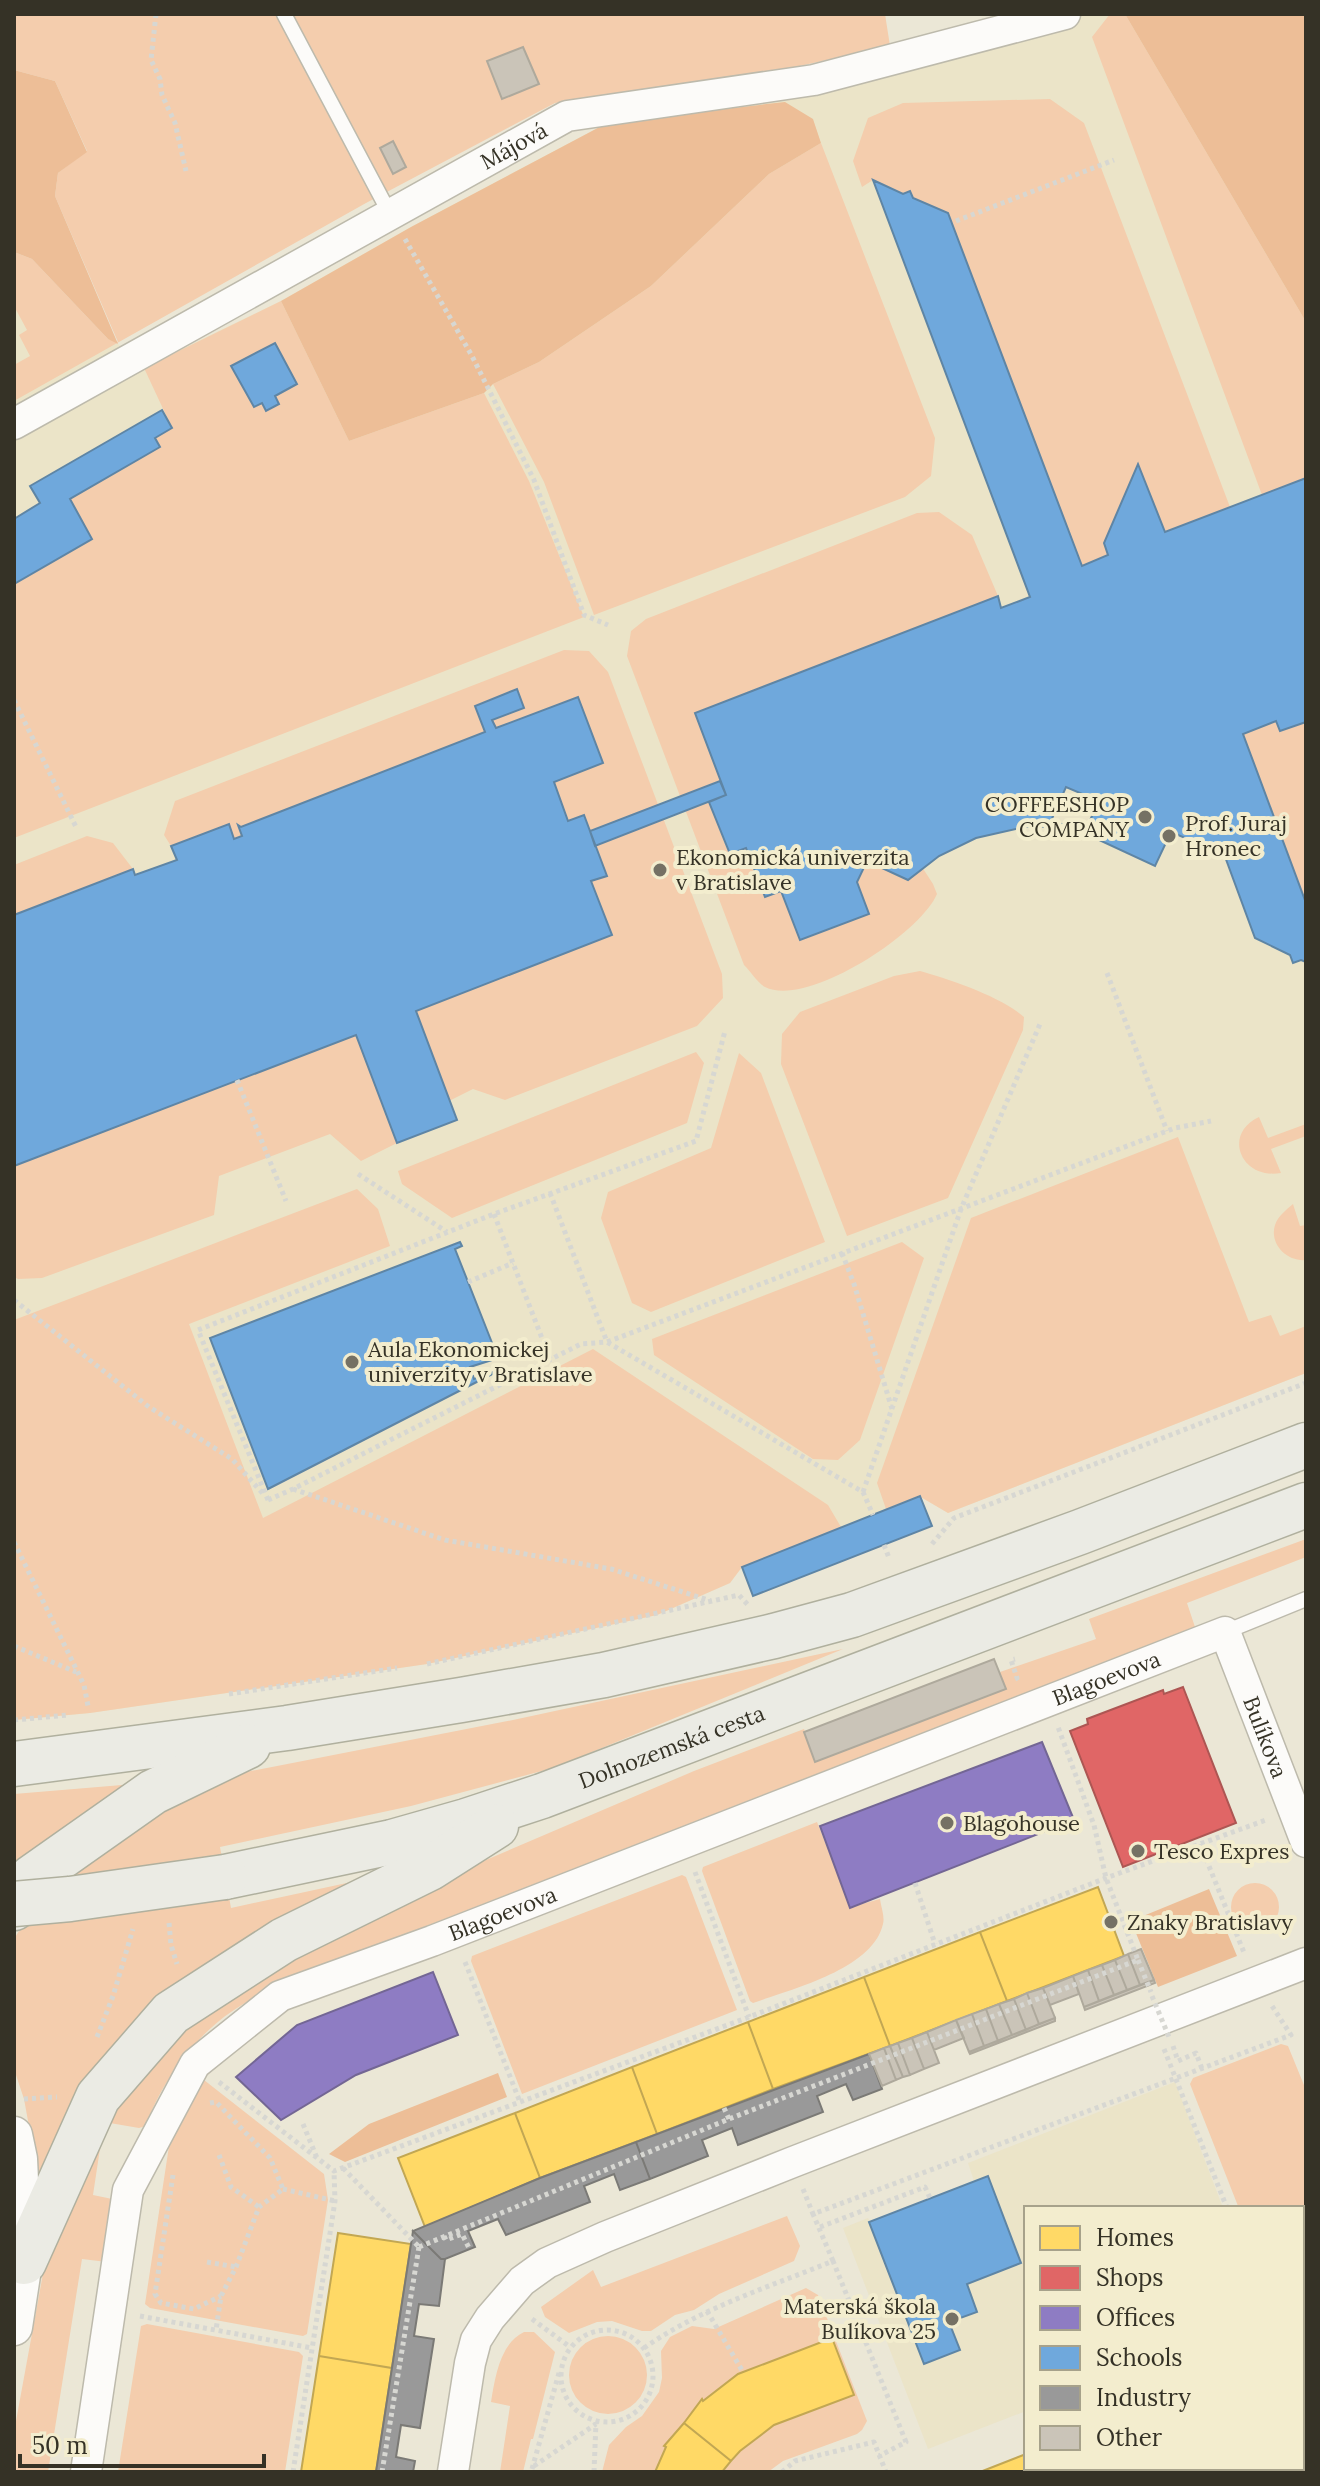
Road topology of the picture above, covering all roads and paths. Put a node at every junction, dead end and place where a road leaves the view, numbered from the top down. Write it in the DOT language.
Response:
graph roads {
  1 [pos="156,14"];
  2 [pos="284,14"];
  3 [pos="1065,14"];
  4 [pos="1114,160"];
  5 [pos="186,171"];
  6 [pos="390,214"];
  7 [pos="956,221"];
  8 [pos="14,424"];
  9 [pos="608,625"];
  10 [pos="14,700"];
  11 [pos="77,829"];
  12 [pos="1107,973"];
  13 [pos="1040,1024"];
  14 [pos="725,1031"];
  15 [pos="237,1080"];
  16 [pos="1211,1121"];
  17 [pos="1167,1131"];
  18 [pos="358,1174"];
  19 [pos="550,1193"];
  20 [pos="286,1201"];
  21 [pos="961,1209"];
  22 [pos="494,1214"];
  23 [pos="447,1232"];
  24 [pos="842,1253"];
  25 [pos="513,1263"];
  26 [pos="468,1282"];
  27 [pos="14,1300"];
  28 [pos="607,1342"];
  29 [pos="550,1359"];
  30 [pos="1306,1383"];
  31 [pos="892,1410"];
  32 [pos="1306,1445"];
  33 [pos="293,1489"];
  34 [pos="863,1492"];
  35 [pos="268,1500"];
  36 [pos="1306,1505"];
  37 [pos="873,1515"];
  38 [pos="14,1542"];
  39 [pos="884,1545"];
  40 [pos="919,1548"];
  41 [pos="874,1563"];
  42 [pos="1306,1599"];
  43 [pos="712,1601"];
  44 [pos="761,1602"];
  45 [pos="1225,1632"];
  46 [pos="14,1646"];
  47 [pos="77,1672"];
  48 [pos="218,1695"];
  49 [pos="88,1706"];
  50 [pos="75,1714"];
  51 [pos="14,1720"];
  52 [pos="1055,1721"];
  53 [pos="287,1728"];
  54 [pos="14,1764"];
  55 [pos="542,1796"];
  56 [pos="1249,1825"];
  57 [pos="683,1841"];
  58 [pos="1306,1842"];
  59 [pos="1200,1844"];
  60 [pos="1106,1878"];
  61 [pos="915,1883"];
  62 [pos="14,1906"];
  63 [pos="135,1924"];
  64 [pos="453,1932"];
  65 [pos="935,1944"];
  66 [pos="1138,1960"];
  67 [pos="1306,1963"];
  68 [pos="1256,1982"];
  69 [pos="1147,1983"];
  70 [pos="749,2017"];
  71 [pos="1158,2018"];
  72 [pos="103,2020"];
  73 [pos="1291,2035"];
  74 [pos="1178,2061"];
  75 [pos="1202,2069"];
  76 [pos="205,2072"];
  77 [pos="1176,2078"];
  78 [pos="520,2102"];
  79 [pos="206,2103"];
  80 [pos="724,2108"];
  81 [pos="729,2119"];
  82 [pos="303,2124"];
  83 [pos="14,2135"];
  84 [pos="219,2155"];
  85 [pos="317,2159"];
  86 [pos="343,2168"];
  87 [pos="173,2170"];
  88 [pos="334,2171"];
  89 [pos="800,2182"];
  90 [pos="283,2189"];
  91 [pos="930,2198"];
  92 [pos="335,2201"];
  93 [pos="1226,2206"];
  94 [pos="259,2207"];
  95 [pos="813,2214"];
  96 [pos="820,2227"];
  97 [pos="444,2236"];
  98 [pos="419,2247"];
  99 [pos="470,2250"];
  100 [pos="833,2261"];
  101 [pos="24,2262"];
  102 [pos="207,2262"];
  103 [pos="236,2267"];
  104 [pos="221,2296"];
  105 [pos="110,2310"];
  106 [pos="707,2311"];
  107 [pos="532,2319"];
  108 [pos="14,2327"];
  109 [pos="216,2330"];
  110 [pos="570,2347"];
  111 [pos="312,2348"];
  112 [pos="644,2348"];
  113 [pos="563,2360"];
  114 [pos="743,2372"];
  115 [pos="596,2423"];
  116 [pos="879,2456"];
  117 [pos="532,2470"];
  118 [pos="86,2472"];
  119 [pos="293,2472"];
  120 [pos="382,2472"];
  121 [pos="453,2472"];
  122 [pos="594,2472"];
  123 [pos="782,2472"];
  124 [pos="886,2472"];
  1 -- 5 [label="path"];
  2 -- 6 [label="lane"];
  3 -- 6 [label="street, Májová"];
  4 -- 7 [label="path"];
  6 -- 8 [label="street, Májová"];
  6 -- 9 [label="path"];
  10 -- 11 [label="path"];
  12 -- 17 [label="path"];
  13 -- 21 [label="path"];
  14 -- 19 [label="path"];
  15 -- 20 [label="path"];
  16 -- 17 [label="path"];
  17 -- 21 [label="path"];
  18 -- 23 [label="path"];
  19 -- 22 [label="path"];
  19 -- 28 [label="path"];
  21 -- 24 [label="path"];
  21 -- 31 [label="path"];
  22 -- 23 [label="path"];
  22 -- 25 [label="path"];
  23 -- 35 [label="path"];
  24 -- 28 [label="path"];
  24 -- 31 [label="path"];
  25 -- 26 [label="path"];
  25 -- 29 [label="path"];
  27 -- 35 [label="path"];
  28 -- 29 [label="path"];
  28 -- 34 [label="path"];
  29 -- 33 [label="path"];
  30 -- 40 [label="path"];
  31 -- 34 [label="path"];
  32 -- 53 [label="main road"];
  33 -- 35 [label="path"];
  33 -- 43 [label="path"];
  34 -- 37 [label="path"];
  36 -- 55 [label="main road, Dolnozemská cesta"];
  38 -- 47 [label="path"];
  39 -- 41 [label="path"];
  42 -- 45 [label="lane"];
  43 -- 44 [label="path"];
  43 -- 48 [label="path"];
  45 -- 57 [label="street, Blagoevova"];
  45 -- 58 [label="street, Bulíkova"];
  46 -- 47 [label="path"];
  47 -- 49 [label="path"];
  50 -- 51 [label="path"];
  52 -- 60 [label="path"];
  53 -- 54 [label="main road"];
  53 -- 62 [label="main road"];
  55 -- 62 [label="main road, Dolnozemská cesta, bridge"];
  55 -- 101 [label="main road"];
  56 -- 59 [label="path"];
  57 -- 64 [label="street, Blagoevova"];
  57 -- 70 [label="path"];
  59 -- 60 [label="path"];
  59 -- 68 [label="path"];
  60 -- 65 [label="path"];
  60 -- 66 [label="path"];
  61 -- 65 [label="path"];
  63 -- 72 [label="path"];
  64 -- 76 [label="street, Blagoevova"];
  64 -- 78 [label="path"];
  65 -- 70 [label="path"];
  66 -- 69 [label="path"];
  66 -- 81 [label="path"];
  67 -- 68 [label="street"];
  68 -- 71 [label="street"];
  70 -- 78 [label="path"];
  71 -- 77 [label="path"];
  71 -- 121 [label="street"];
  73 -- 75 [label="path"];
  74 -- 75 [label="path"];
  75 -- 77 [label="path"];
  76 -- 85 [label="path"];
  76 -- 105 [label="street, Blagoevova"];
  77 -- 93 [label="path"];
  77 -- 95 [label="path"];
  78 -- 86 [label="path"];
  79 -- 90 [label="path"];
  80 -- 81 [label="path"];
  81 -- 97 [label="path"];
  82 -- 85 [label="path"];
  83 -- 101 [label="street"];
  84 -- 94 [label="path"];
  85 -- 88 [label="path"];
  86 -- 88 [label="path"];
  86 -- 98 [label="path"];
  87 -- 104 [label="path"];
  88 -- 92 [label="path"];
  89 -- 95 [label="path"];
  90 -- 92 [label="path"];
  90 -- 94 [label="path"];
  91 -- 96 [label="path"];
  92 -- 111 [label="path"];
  94 -- 103 [label="path"];
  95 -- 96 [label="path"];
  96 -- 100 [label="path"];
  97 -- 98 [label="path"];
  97 -- 99 [label="path"];
  98 -- 120 [label="path"];
  100 -- 106 [label="path"];
  100 -- 116 [label="path"];
  101 -- 108 [label="street"];
  102 -- 103 [label="path"];
  103 -- 104 [label="path"];
  104 -- 109 [label="path"];
  105 -- 109 [label="path"];
  105 -- 118 [label="street, Blagoevova"];
  106 -- 112 [label="path"];
  106 -- 114 [label="path"];
  107 -- 110 [label="path"];
  109 -- 111 [label="path"];
  110 -- 112 [label="path"];
  110 -- 113 [label="path"];
  111 -- 119 [label="path"];
  112 -- 115 [label="path"];
  113 -- 115 [label="path"];
  113 -- 117 [label="path"];
  115 -- 117 [label="path"];
  115 -- 122 [label="path"];
  116 -- 123 [label="path"];
  116 -- 124 [label="path"];
}
